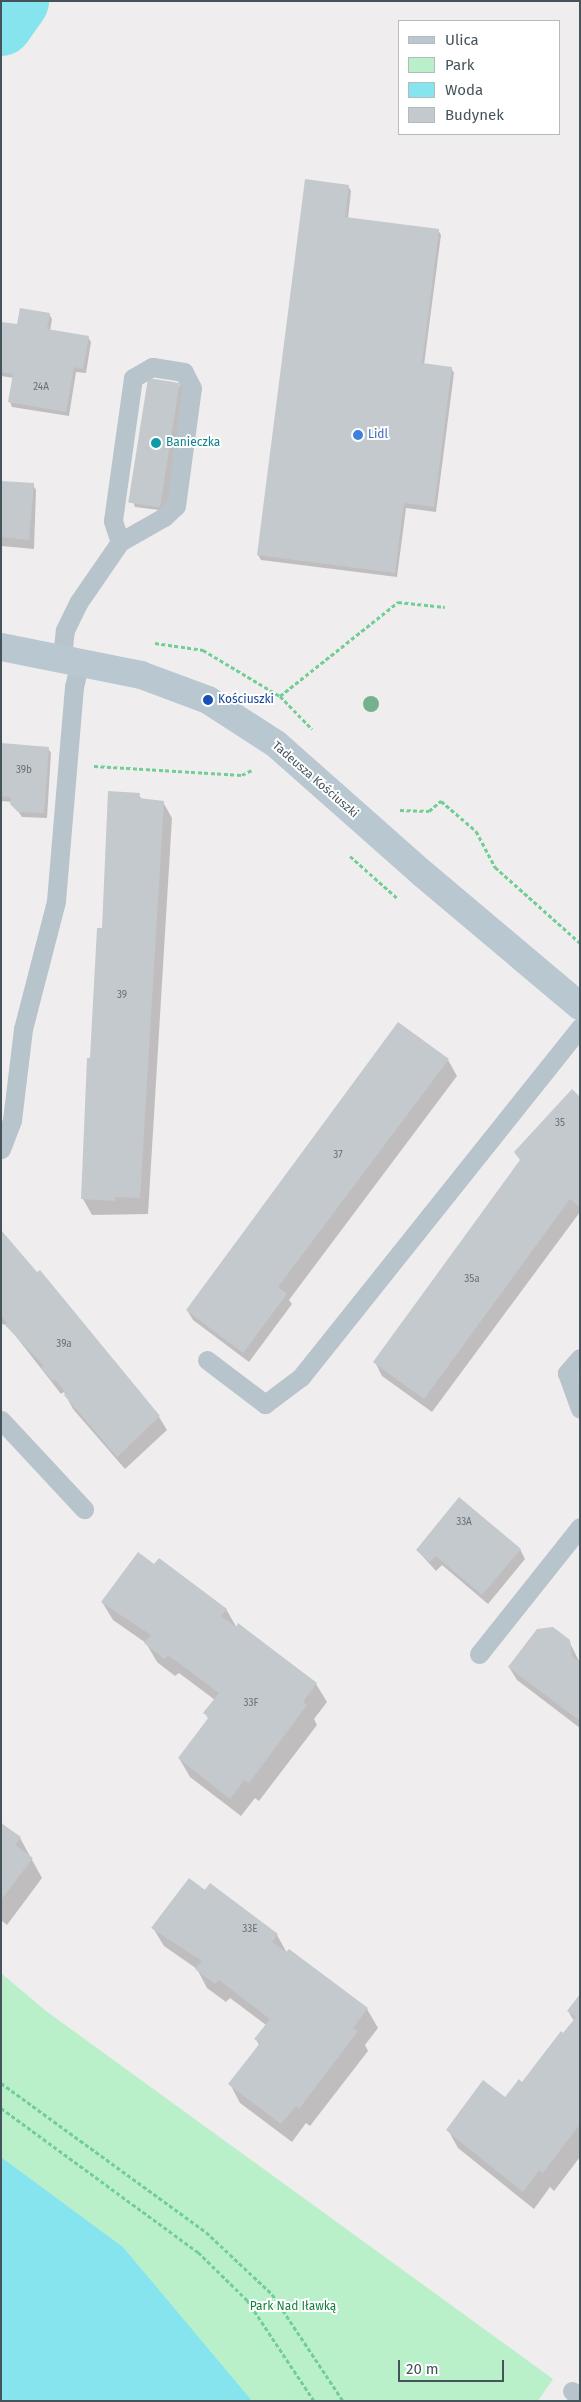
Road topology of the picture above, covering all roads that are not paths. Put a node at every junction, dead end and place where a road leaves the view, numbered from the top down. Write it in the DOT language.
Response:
graph roads {
  1 [pos="120,542"];
  2 [pos="1,647"];
  3 [pos="71,659"];
  4 [pos="580,1006"];
  5 [pos="580,1026"];
  6 [pos="1,1150"];
  7 [pos="580,1358"];
  8 [pos="207,1360"];
  9 [pos="580,1409"];
  10 [pos="1,1420"];
  11 [pos="84,1509"];
  12 [pos="580,1527"];
  13 [pos="479,1654"];
  1 -- 1 [label="lane"];
  1 -- 3 [label="lane"];
  2 -- 3 [label="main road, Tadeusza Kościuszki"];
  3 -- 4 [label="main road, Tadeusza Kościuszki"];
  3 -- 6 [label="lane"];
  5 -- 8 [label="lane"];
  7 -- 9 [label="lane"];
  10 -- 11 [label="lane"];
  12 -- 13 [label="lane"];
}
